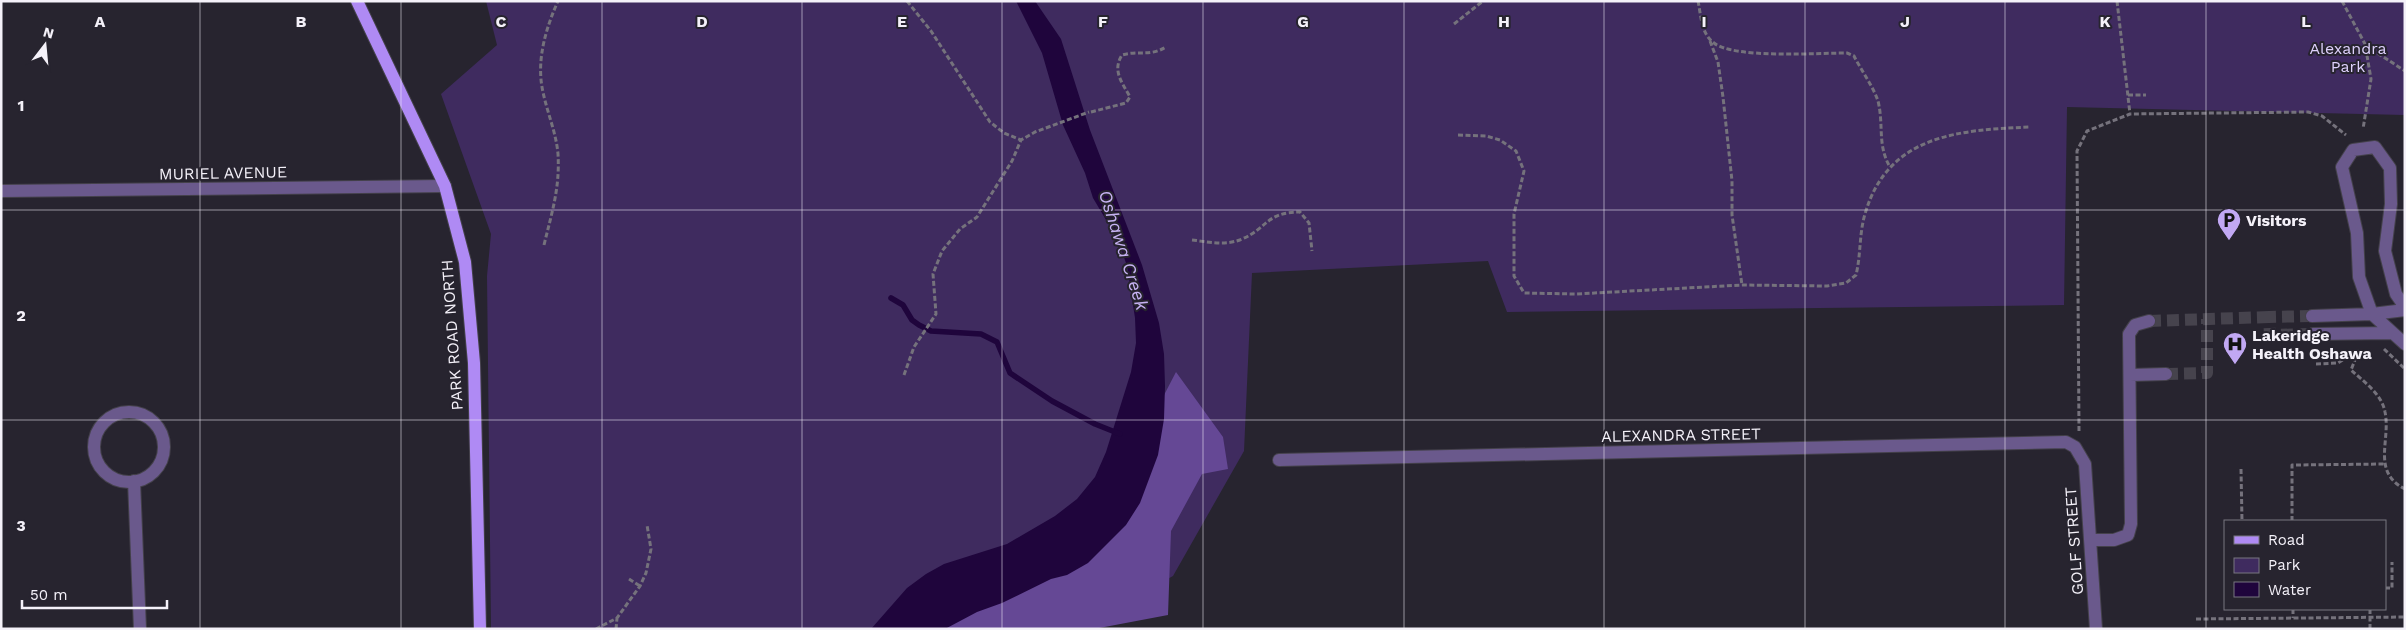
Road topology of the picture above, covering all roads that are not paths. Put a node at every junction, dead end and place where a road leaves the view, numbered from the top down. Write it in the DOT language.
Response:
graph roads {
  1 [pos="357,1"];
  2 [pos="445,186"];
  3 [pos="1,191"];
  4 [pos="2405,308"];
  5 [pos="2372,314"];
  6 [pos="2312,316"];
  7 [pos="2149,321"];
  8 [pos="2391,333"];
  9 [pos="2313,334"];
  10 [pos="2405,344"];
  11 [pos="2166,374"];
  12 [pos="2130,375"];
  13 [pos="2079,452"];
  14 [pos="1279,460"];
  15 [pos="134,481"];
  16 [pos="2091,540"];
  17 [pos="140,629"];
  18 [pos="480,629"];
  19 [pos="2096,629"];
  1 -- 2 [label="main road, PARK ROAD NORTH"];
  2 -- 3 [label="street, MURIEL AVENUE"];
  2 -- 18 [label="main road, PARK ROAD NORTH"];
  4 -- 5 [label="street"];
  4 -- 5 [label="street"];
  5 -- 6 [label="street"];
  5 -- 8 [label="street"];
  7 -- 12 [label="street"];
  8 -- 9 [label="street"];
  8 -- 10 [label="street"];
  11 -- 12 [label="street"];
  12 -- 16 [label="street"];
  13 -- 14 [label="street, ALEXANDRA STREET"];
  13 -- 16 [label="street, GOLF STREET"];
  15 -- 15 [label="street"];
  15 -- 17 [label="street"];
  16 -- 19 [label="street, GOLF STREET"];
}
